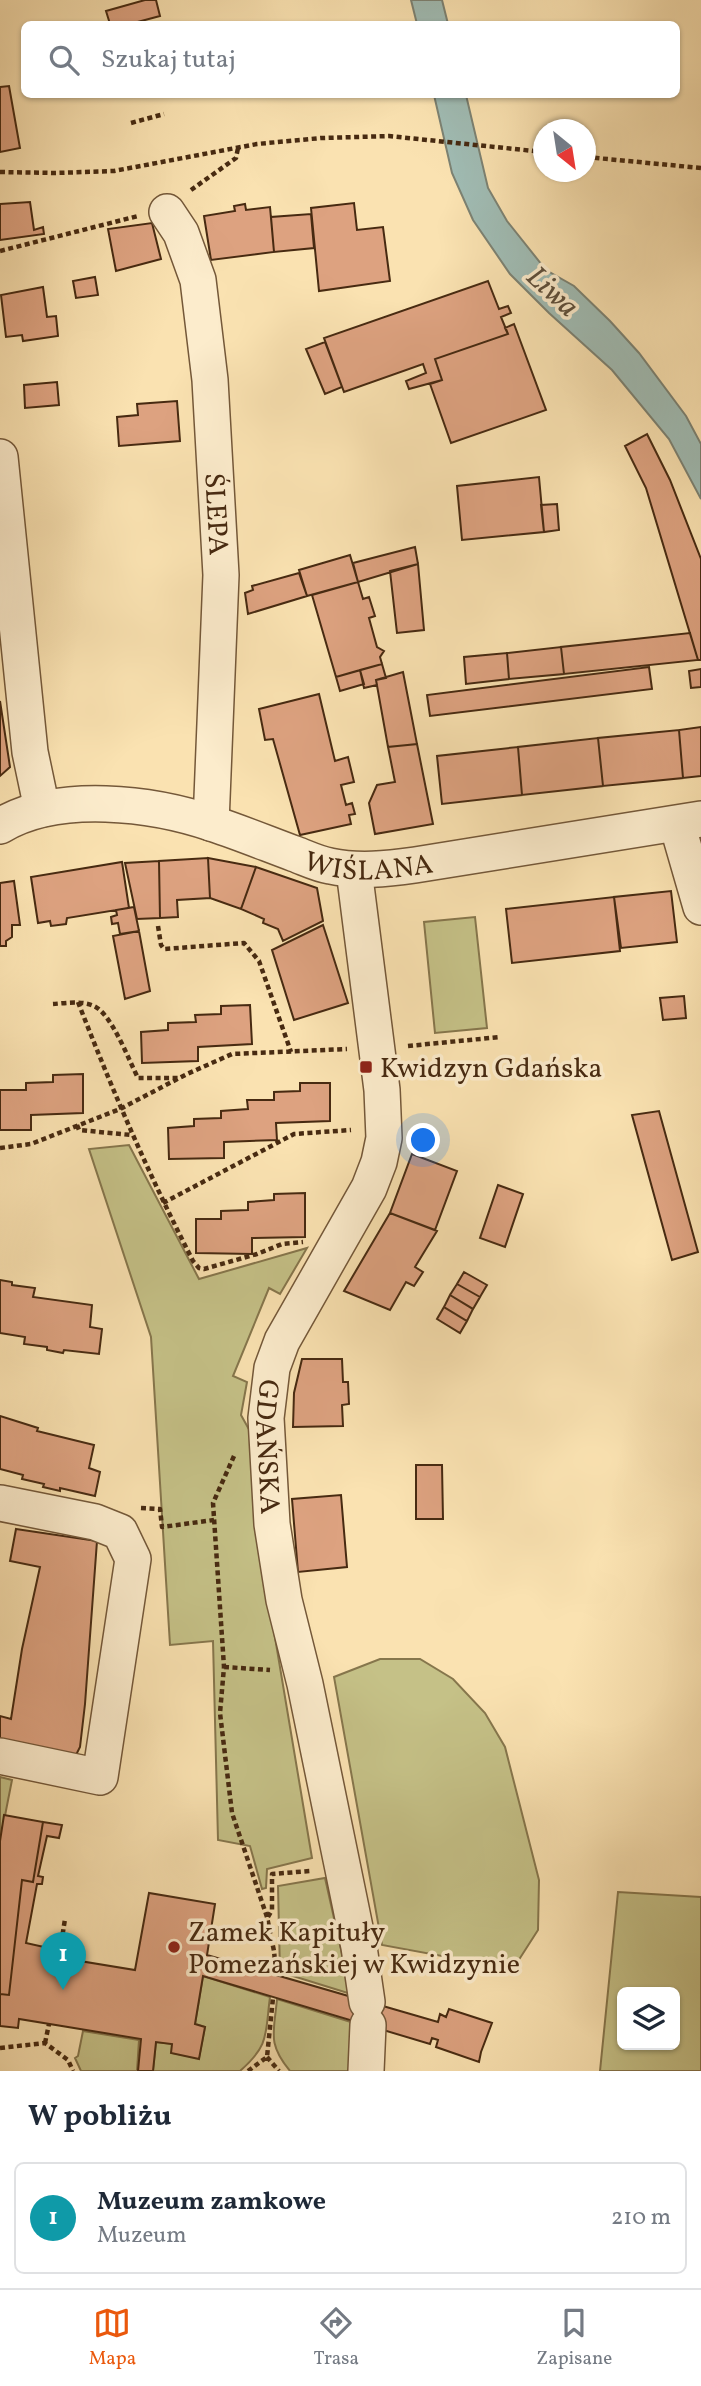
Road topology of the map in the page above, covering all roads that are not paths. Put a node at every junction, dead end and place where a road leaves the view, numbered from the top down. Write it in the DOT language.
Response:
graph roads {
  1 [pos="167,212"];
  2 [pos="0,457"];
  3 [pos="42,809"];
  4 [pos="689,821"];
  5 [pos="211,823"];
  6 [pos="0,826"];
  7 [pos="354,870"];
  8 [pos="701,907"];
  9 [pos="0,1503"];
  10 [pos="0,1756"];
  11 [pos="366,2071"];
  1 -- 5 [label="street, ŚLEPA"];
  2 -- 3 [label="street"];
  3 -- 5 [label="street, WIŚLANA"];
  3 -- 6 [label="street, WIŚLANA"];
  4 -- 7 [label="street, WIŚLANA"];
  4 -- 8 [label="street"];
  5 -- 7 [label="street, WIŚLANA"];
  7 -- 11 [label="street, GDAŃSKA"];
  9 -- 10 [label="street"];
}
